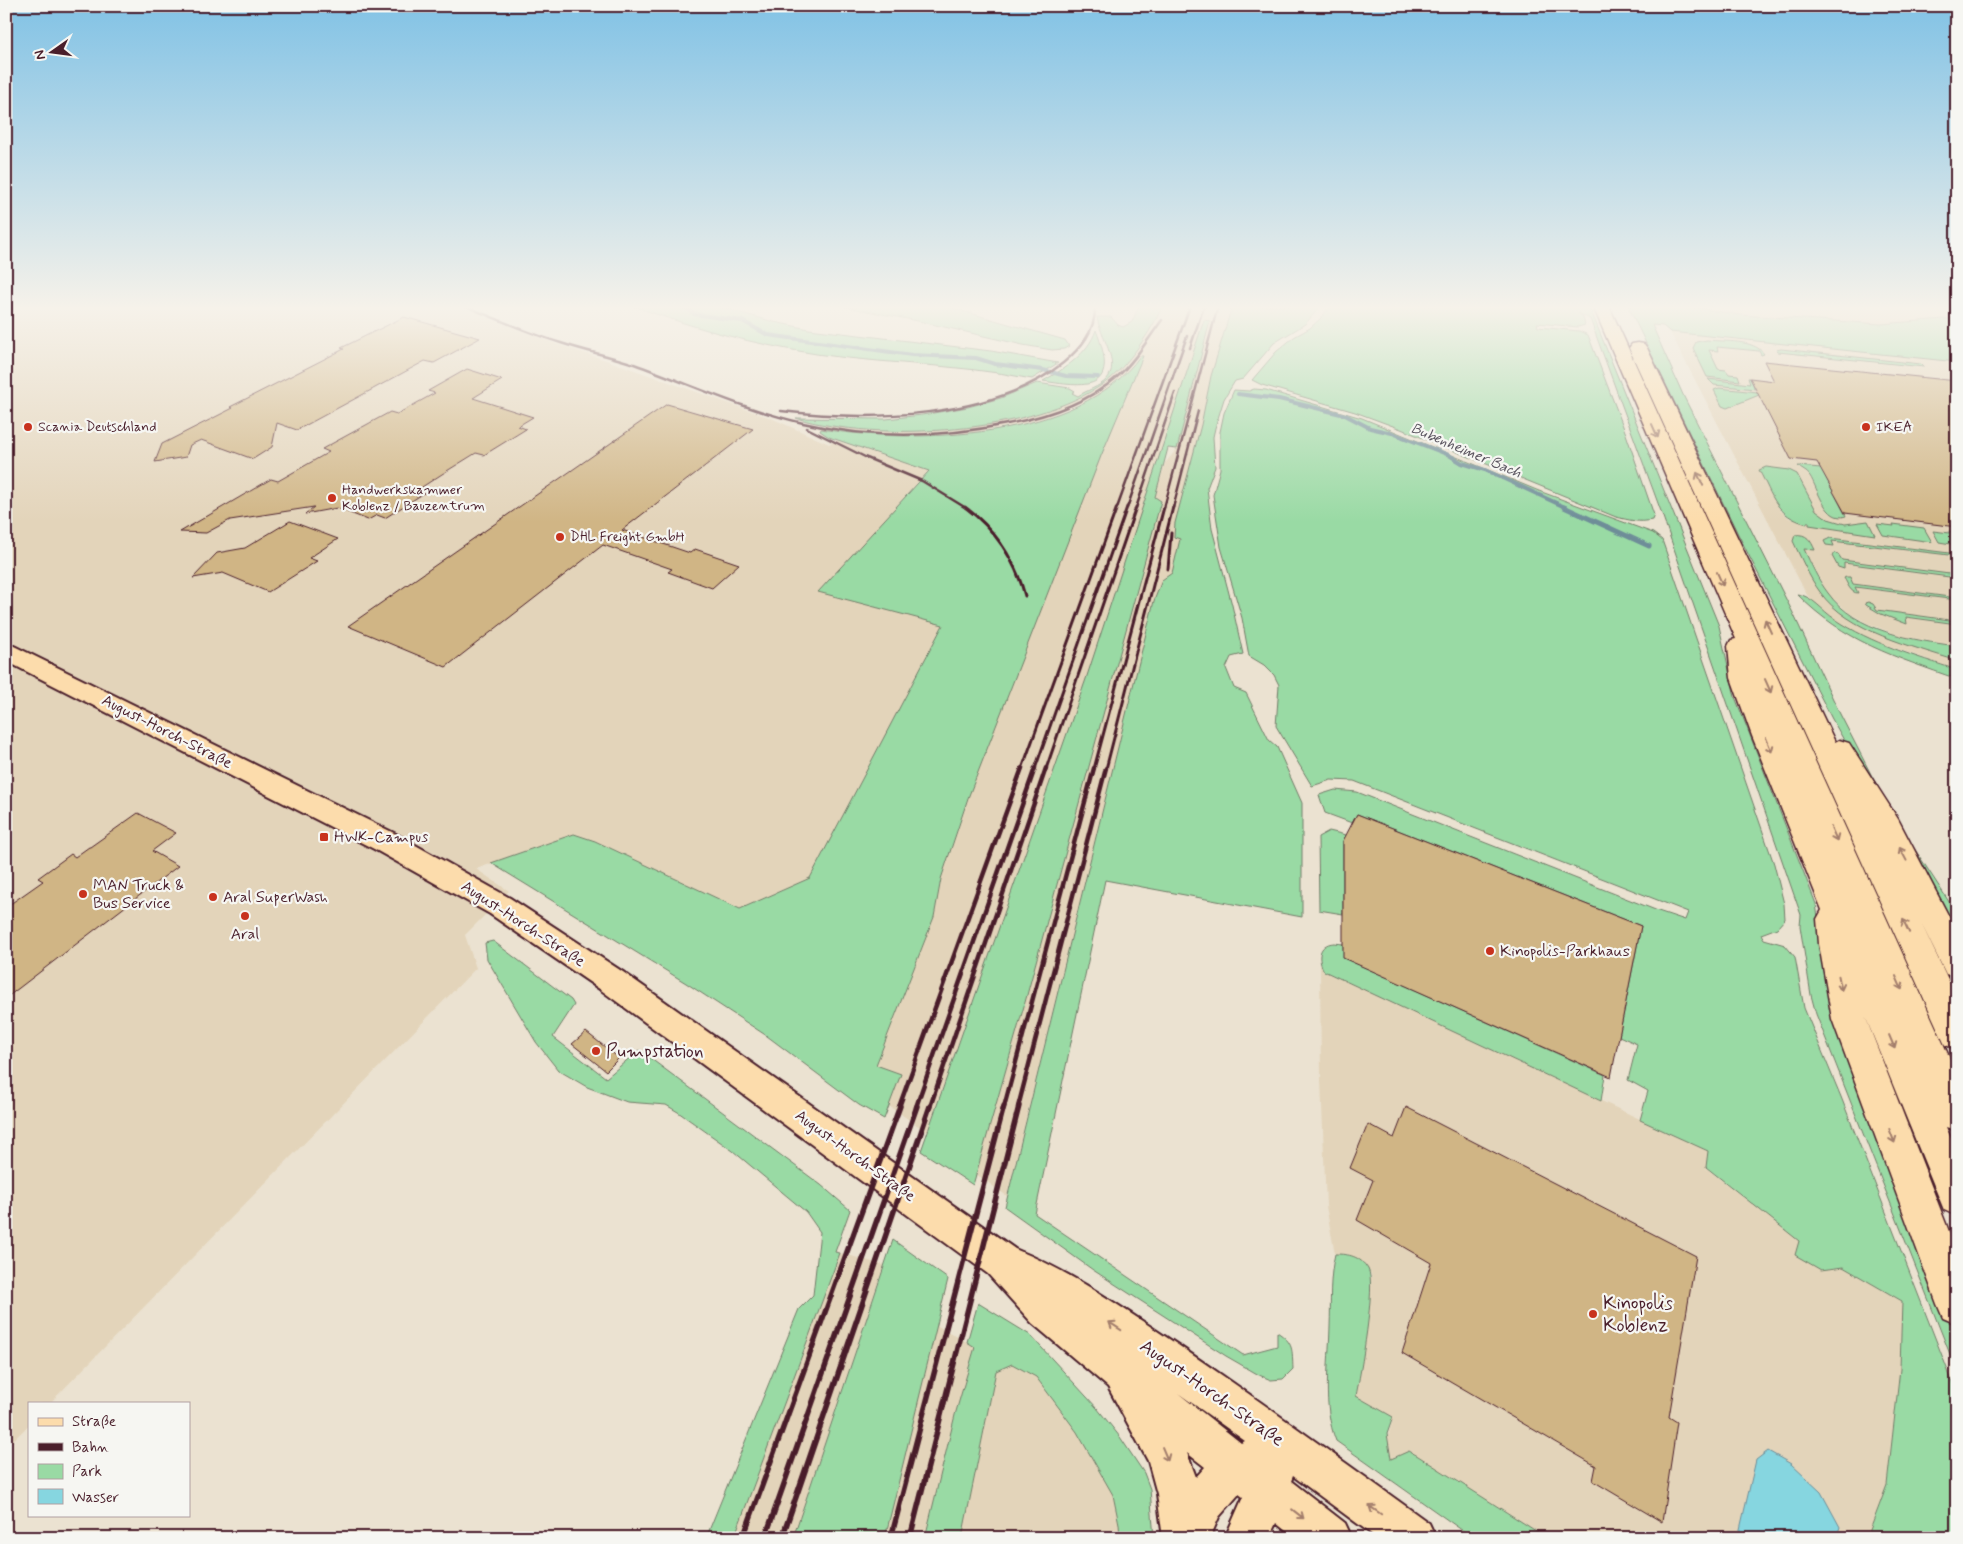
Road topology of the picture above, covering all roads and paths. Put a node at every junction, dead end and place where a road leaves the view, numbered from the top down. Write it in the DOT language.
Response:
graph roads {
  1 [pos="1632,378"];
  2 [pos="1652,378"];
  3 [pos="1741,625"];
  4 [pos="6,651"];
  5 [pos="1788,671"];
  6 [pos="1833,900"];
  7 [pos="1957,964"];
  8 [pos="1957,1034"];
  9 [pos="1957,1114"];
  10 [pos="1957,1197"];
  11 [pos="1001,1262"];
  12 [pos="1957,1304"];
  13 [pos="1116,1366"];
  14 [pos="1284,1443"];
  15 [pos="1253,1479"];
  16 [pos="1187,1538"];
  17 [pos="1247,1538"];
  18 [pos="1330,1538"];
  19 [pos="1414,1538"];
  1 -- 3 [label="highway, one-way"];
  5 -- 2 [label="highway, one-way"];
  3 -- 6 [label="highway, one-way"];
  3 -- 9 [label="highway, one-way"];
  4 -- 11 [label="main road, August-Horch-Straße"];
  7 -- 5 [label="highway, one-way"];
  8 -- 5 [label="highway, one-way"];
  6 -- 10 [label="highway, one-way"];
  6 -- 12 [label="highway, one-way"];
  11 -- 13 [label="main road, August-Horch-Straße"];
  14 -- 11 [label="main road, August-Horch-Straße, one-way"];
  13 -- 15 [label="main road, August-Horch-Straße"];
  13 -- 16 [label="main road, one-way"];
  14 -- 15 [label="main road"];
  19 -- 14 [label="main road, August-Horch-Straße, one-way"];
  15 -- 16 [label="main road"];
  15 -- 17 [label="main road"];
  15 -- 18 [label="main road, August-Horch-Straße, one-way"];
}
